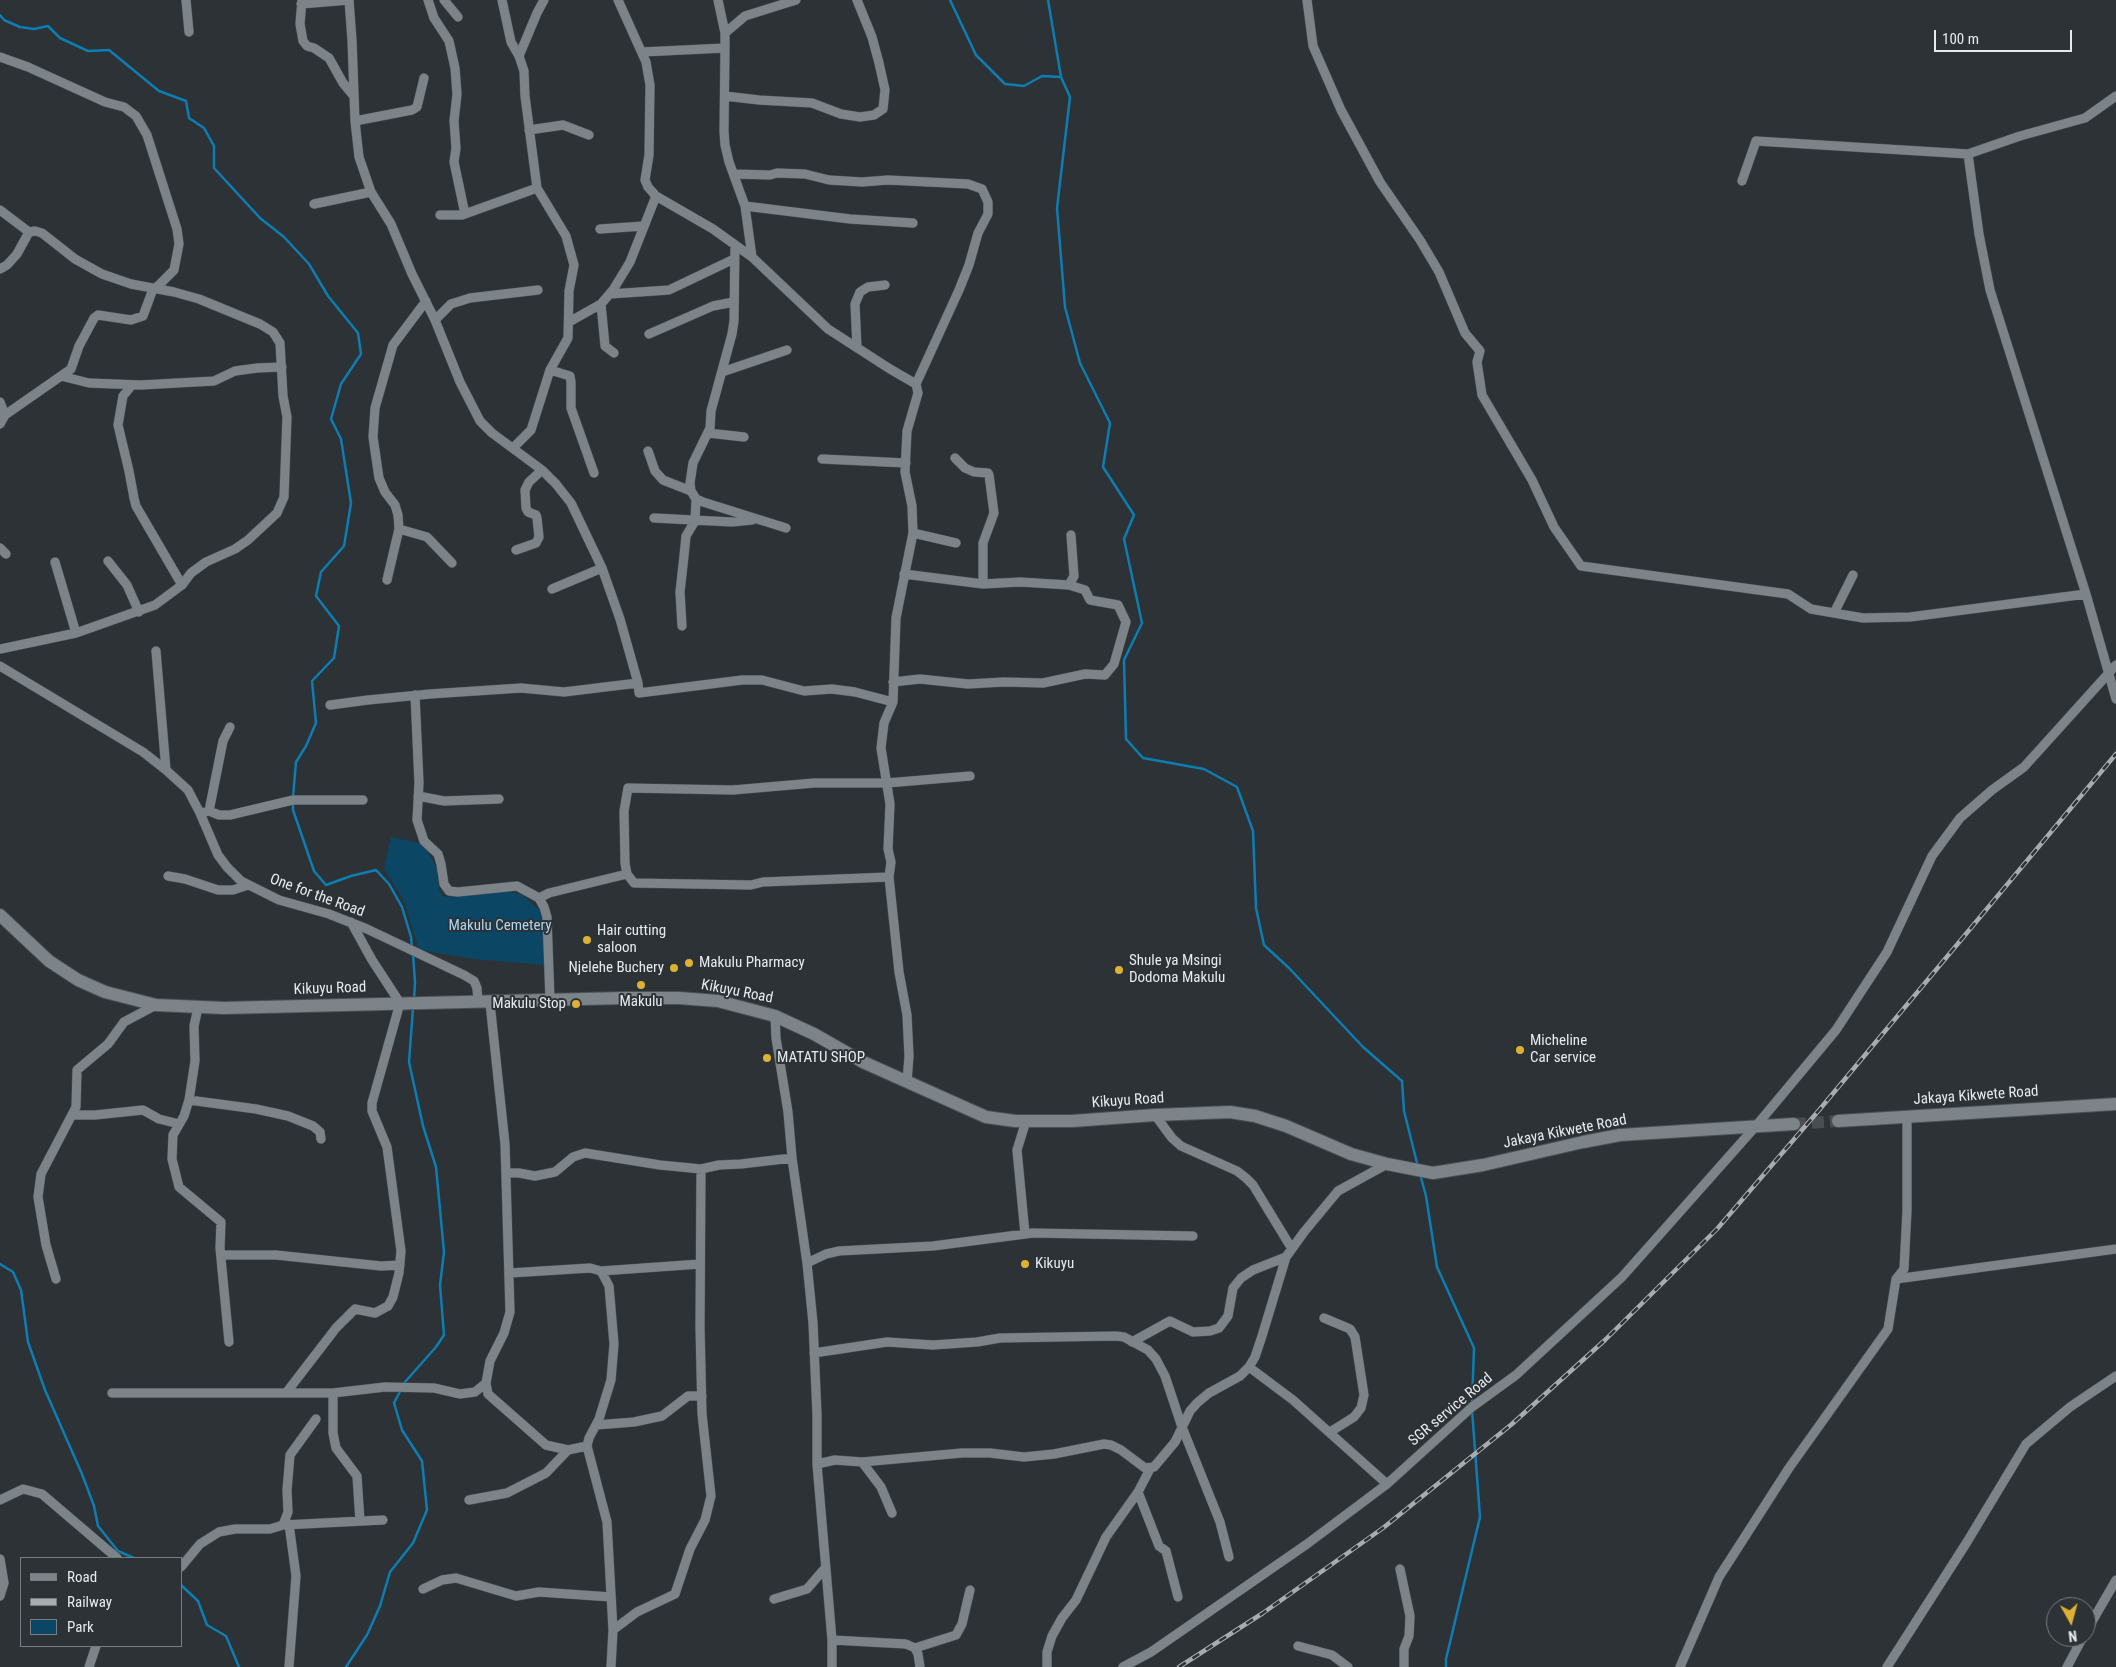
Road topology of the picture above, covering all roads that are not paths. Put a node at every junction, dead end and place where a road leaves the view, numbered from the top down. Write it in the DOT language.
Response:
graph roads {
  1 [pos="186,0"];
  2 [pos="349,0"];
  3 [pos="428,0"];
  4 [pos="444,0"];
  5 [pos="502,0"];
  6 [pos="544,0"];
  7 [pos="618,0"];
  8 [pos="718,0"];
  9 [pos="796,0"];
  10 [pos="857,0"];
  11 [pos="1307,0"];
  12 [pos="302,2"];
  13 [pos="458,17"];
  14 [pos="189,32"];
  15 [pos="725,33"];
  16 [pos="725,48"];
  17 [pos="642,52"];
  18 [pos="0,56"];
  19 [pos="519,56"];
  20 [pos="424,78"];
  21 [pos="353,95"];
  22 [pos="726,96"];
  23 [pos="2116,96"];
  24 [pos="355,121"];
  25 [pos="529,130"];
  26 [pos="589,135"];
  27 [pos="1968,154"];
  28 [pos="734,174"];
  29 [pos="1742,181"];
  30 [pos="537,188"];
  31 [pos="371,192"];
  32 [pos="656,196"];
  33 [pos="314,204"];
  34 [pos="745,206"];
  35 [pos="0,210"];
  36 [pos="465,214"];
  37 [pos="440,215"];
  38 [pos="913,223"];
  39 [pos="644,226"];
  40 [pos="600,230"];
  41 [pos="29,232"];
  42 [pos="735,246"];
  43 [pos="752,257"];
  44 [pos="734,259"];
  45 [pos="0,269"];
  46 [pos="885,285"];
  47 [pos="154,289"];
  48 [pos="538,290"];
  49 [pos="610,294"];
  50 [pos="426,301"];
  51 [pos="734,302"];
  52 [pos="601,304"];
  53 [pos="435,320"];
  54 [pos="569,322"];
  55 [pos="649,334"];
  56 [pos="857,348"];
  57 [pos="787,350"];
  58 [pos="614,353"];
  59 [pos="282,367"];
  60 [pos="550,370"];
  61 [pos="722,372"];
  62 [pos="61,376"];
  63 [pos="916,384"];
  64 [pos="132,385"];
  65 [pos="0,402"];
  66 [pos="5,415"];
  67 [pos="0,424"];
  68 [pos="708,433"];
  69 [pos="744,437"];
  70 [pos="513,448"];
  71 [pos="648,451"];
  72 [pos="955,458"];
  73 [pos="822,460"];
  74 [pos="906,463"];
  75 [pos="542,470"];
  76 [pos="594,473"];
  77 [pos="694,495"];
  78 [pos="654,518"];
  79 [pos="757,519"];
  80 [pos="695,521"];
  81 [pos="400,528"];
  82 [pos="786,528"];
  83 [pos="913,533"];
  84 [pos="1072,535"];
  85 [pos="956,543"];
  86 [pos="516,550"];
  87 [pos="55,562"];
  88 [pos="108,562"];
  89 [pos="452,563"];
  90 [pos="602,568"];
  91 [pos="904,574"];
  92 [pos="1853,575"];
  93 [pos="387,580"];
  94 [pos="982,584"];
  95 [pos="182,585"];
  96 [pos="1069,585"];
  97 [pos="552,589"];
  98 [pos="2086,594"];
  99 [pos="139,612"];
  100 [pos="1834,613"];
  101 [pos="682,626"];
  102 [pos="76,633"];
  103 [pos="0,649"];
  104 [pos="156,651"];
  105 [pos="2116,665"];
  106 [pos="0,666"];
  107 [pos="2108,675"];
  108 [pos="894,682"];
  109 [pos="638,683"];
  110 [pos="415,695"];
  111 [pos="2116,699"];
  112 [pos="893,702"];
  113 [pos="330,705"];
  114 [pos="230,727"];
  115 [pos="166,770"];
  116 [pos="970,776"];
  117 [pos="887,783"];
  118 [pos="418,796"];
  119 [pos="499,798"];
  120 [pos="363,800"];
  121 [pos="205,812"];
  122 [pos="627,874"];
  123 [pos="168,876"];
  124 [pos="889,877"];
  125 [pos="248,885"];
  126 [pos="539,898"];
  127 [pos="0,915"];
  128 [pos="351,922"];
  129 [pos="550,1000"];
  130 [pos="484,1002"];
  131 [pos="409,1003"];
  132 [pos="156,1005"];
  133 [pos="198,1008"];
  134 [pos="775,1016"];
  135 [pos="907,1082"];
  136 [pos="189,1100"];
  137 [pos="2116,1104"];
  138 [pos="72,1115"];
  139 [pos="1155,1115"];
  140 [pos="1907,1117"];
  141 [pos="1026,1121"];
  142 [pos="1838,1121"];
  143 [pos="179,1124"];
  144 [pos="1794,1124"];
  145 [pos="1756,1126"];
  146 [pos="321,1139"];
  147 [pos="792,1158"];
  148 [pos="1387,1164"];
  149 [pos="701,1169"];
  150 [pos="1433,1173"];
  151 [pos="507,1174"];
  152 [pos="1025,1234"];
  153 [pos="1193,1236"];
  154 [pos="1292,1248"];
  155 [pos="2116,1249"];
  156 [pos="221,1255"];
  157 [pos="1286,1257"];
  158 [pos="807,1263"];
  159 [pos="700,1264"];
  160 [pos="400,1265"];
  161 [pos="601,1271"];
  162 [pos="510,1274"];
  163 [pos="56,1279"];
  164 [pos="1896,1279"];
  165 [pos="1324,1318"];
  166 [pos="229,1342"];
  167 [pos="1132,1342"];
  168 [pos="814,1353"];
  169 [pos="1249,1367"];
  170 [pos="2116,1376"];
  171 [pos="486,1383"];
  172 [pos="112,1393"];
  173 [pos="286,1393"];
  174 [pos="333,1393"];
  175 [pos="702,1396"];
  176 [pos="316,1419"];
  177 [pos="596,1424"];
  178 [pos="1182,1427"];
  179 [pos="1330,1432"];
  180 [pos="587,1446"];
  181 [pos="568,1450"];
  182 [pos="862,1462"];
  183 [pos="817,1464"];
  184 [pos="1150,1469"];
  185 [pos="1387,1484"];
  186 [pos="1138,1492"];
  187 [pos="0,1500"];
  188 [pos="468,1500"];
  189 [pos="892,1513"];
  190 [pos="383,1520"];
  191 [pos="360,1521"];
  192 [pos="286,1525"];
  193 [pos="116,1557"];
  194 [pos="1229,1557"];
  195 [pos="0,1559"];
  196 [pos="182,1566"];
  197 [pos="826,1567"];
  198 [pos="1400,1569"];
  199 [pos="2116,1580"];
  200 [pos="423,1589"];
  201 [pos="970,1590"];
  202 [pos="0,1596"];
  203 [pos="612,1597"];
  204 [pos="1178,1597"];
  205 [pos="774,1599"];
  206 [pos="2096,1615"];
  207 [pos="613,1630"];
  208 [pos="832,1640"];
  209 [pos="1298,1646"];
  210 [pos="96,1647"];
  211 [pos="2078,1647"];
  212 [pos="915,1648"];
  213 [pos="89,1667"];
  214 [pos="289,1667"];
  215 [pos="611,1667"];
  216 [pos="832,1667"];
  217 [pos="920,1667"];
  218 [pos="1047,1667"];
  219 [pos="1123,1667"];
  220 [pos="1348,1667"];
  221 [pos="1404,1667"];
  222 [pos="1680,1667"];
  223 [pos="1887,1667"];
  224 [pos="2067,1667"];
  1 -- 14 [label="street"];
  2 -- 12 [label="street"];
  2 -- 21 [label="street"];
  3 -- 36 [label="street"];
  4 -- 13 [label="street"];
  5 -- 19 [label="street"];
  6 -- 19 [label="street"];
  7 -- 17 [label="street"];
  8 -- 15 [label="street"];
  9 -- 15 [label="street"];
  10 -- 22 [label="street"];
  11 -- 100 [label="street"];
  12 -- 21 [label="street"];
  15 -- 16 [label="street"];
  16 -- 17 [label="street"];
  16 -- 22 [label="street"];
  17 -- 32 [label="street"];
  18 -- 47 [label="street"];
  19 -- 25 [label="street"];
  20 -- 24 [label="street"];
  21 -- 24 [label="street"];
  22 -- 28 [label="street"];
  23 -- 27 [label="street"];
  24 -- 31 [label="street"];
  25 -- 26 [label="street"];
  25 -- 30 [label="street"];
  27 -- 29 [label="street"];
  27 -- 98 [label="street"];
  28 -- 34 [label="street"];
  28 -- 63 [label="street"];
  30 -- 36 [label="street"];
  30 -- 54 [label="street"];
  31 -- 33 [label="street"];
  31 -- 50 [label="street"];
  32 -- 39 [label="street"];
  32 -- 42 [label="street"];
  34 -- 38 [label="street"];
  34 -- 43 [label="street"];
  35 -- 41 [label="street"];
  36 -- 37 [label="street"];
  39 -- 40 [label="street"];
  39 -- 49 [label="street"];
  41 -- 45 [label="street"];
  41 -- 47 [label="street"];
  42 -- 43 [label="street"];
  42 -- 44 [label="street"];
  43 -- 56 [label="street"];
  44 -- 49 [label="street"];
  44 -- 51 [label="street"];
  46 -- 56 [label="street"];
  47 -- 59 [label="street"];
  47 -- 62 [label="street"];
  48 -- 53 [label="street"];
  49 -- 52 [label="street"];
  50 -- 53 [label="street"];
  50 -- 81 [label="street"];
  51 -- 55 [label="street"];
  51 -- 61 [label="street"];
  52 -- 54 [label="street"];
  52 -- 58 [label="street"];
  53 -- 70 [label="street"];
  54 -- 60 [label="street"];
  56 -- 63 [label="street"];
  57 -- 61 [label="street"];
  59 -- 64 [label="street"];
  59 -- 95 [label="street"];
  60 -- 70 [label="street"];
  60 -- 76 [label="street"];
  61 -- 68 [label="street"];
  62 -- 64 [label="street"];
  62 -- 66 [label="street"];
  63 -- 74 [label="street"];
  64 -- 95 [label="street"];
  65 -- 66 [label="street"];
  66 -- 67 [label="street"];
  68 -- 69 [label="street"];
  68 -- 77 [label="street"];
  70 -- 75 [label="street"];
  71 -- 77 [label="street"];
  72 -- 94 [label="street"];
  73 -- 74 [label="street"];
  74 -- 83 [label="street"];
  75 -- 86 [label="street"];
  75 -- 90 [label="street"];
  77 -- 79 [label="street"];
  77 -- 80 [label="street"];
  78 -- 80 [label="street"];
  79 -- 80 [label="street"];
  79 -- 82 [label="street"];
  80 -- 101 [label="street"];
  81 -- 89 [label="street"];
  81 -- 93 [label="street"];
  83 -- 85 [label="street"];
  83 -- 91 [label="street"];
  84 -- 96 [label="street"];
  87 -- 102 [label="street"];
  88 -- 99 [label="street"];
  90 -- 97 [label="street"];
  90 -- 109 [label="street"];
  91 -- 94 [label="street"];
  91 -- 108 [label="street"];
  92 -- 100 [label="street"];
  94 -- 96 [label="street"];
  95 -- 99 [label="street"];
  96 -- 108 [label="street"];
  98 -- 100 [label="street"];
  98 -- 107 [label="street"];
  99 -- 102 [label="street"];
  102 -- 103 [label="street"];
  104 -- 115 [label="street"];
  105 -- 107 [label="street, SGR service Road"];
  106 -- 115 [label="street, One for the Road"];
  107 -- 111 [label="street"];
  107 -- 145 [label="street, SGR service Road"];
  108 -- 112 [label="street"];
  109 -- 110 [label="street"];
  109 -- 112 [label="street"];
  110 -- 113 [label="street"];
  110 -- 118 [label="street"];
  112 -- 117 [label="street"];
  114 -- 121 [label="street"];
  115 -- 121 [label="street, One for the Road"];
  116 -- 117 [label="street"];
  117 -- 122 [label="street"];
  117 -- 124 [label="street"];
  118 -- 119 [label="street"];
  118 -- 126 [label="street"];
  120 -- 121 [label="street"];
  121 -- 125 [label="street, One for the Road"];
  122 -- 124 [label="street"];
  122 -- 126 [label="street"];
  123 -- 125 [label="street"];
  124 -- 135 [label="street"];
  125 -- 128 [label="street, One for the Road"];
  126 -- 129 [label="street"];
  127 -- 132 [label="main road, Kikuyu Road"];
  128 -- 130 [label="street, One for the Road"];
  128 -- 131 [label="street"];
  129 -- 130 [label="main road, Kikuyu Road"];
  129 -- 134 [label="main road, Kikuyu Road"];
  130 -- 131 [label="main road, Kikuyu Road"];
  130 -- 151 [label="street"];
  131 -- 133 [label="main road, Kikuyu Road"];
  131 -- 160 [label="street"];
  132 -- 133 [label="main road, Kikuyu Road"];
  132 -- 138 [label="street"];
  133 -- 136 [label="street"];
  134 -- 135 [label="main road, Kikuyu Road"];
  134 -- 147 [label="street"];
  135 -- 141 [label="main road, Kikuyu Road"];
  136 -- 143 [label="street"];
  136 -- 146 [label="street"];
  137 -- 140 [label="main road, Jakaya Kikwete Road"];
  138 -- 143 [label="street"];
  138 -- 163 [label="street"];
  139 -- 141 [label="main road, Kikuyu Road"];
  139 -- 148 [label="main road, Kikuyu Road"];
  139 -- 154 [label="street"];
  140 -- 142 [label="main road, Jakaya Kikwete Road"];
  140 -- 164 [label="street"];
  141 -- 152 [label="street"];
  143 -- 156 [label="street"];
  144 -- 145 [label="main road, Jakaya Kikwete Road"];
  145 -- 150 [label="main road, Jakaya Kikwete Road"];
  145 -- 185 [label="street, SGR service Road"];
  147 -- 149 [label="street"];
  147 -- 158 [label="street"];
  148 -- 150 [label="main road, Kikuyu Road"];
  148 -- 154 [label="street"];
  149 -- 151 [label="street"];
  149 -- 159 [label="street"];
  151 -- 162 [label="street"];
  152 -- 153 [label="street"];
  152 -- 158 [label="street"];
  154 -- 157 [label="street"];
  155 -- 164 [label="street"];
  156 -- 160 [label="street"];
  156 -- 166 [label="street"];
  157 -- 167 [label="street"];
  157 -- 169 [label="street"];
  158 -- 168 [label="street"];
  159 -- 161 [label="street"];
  159 -- 175 [label="street"];
  160 -- 173 [label="street"];
  161 -- 162 [label="street"];
  161 -- 177 [label="street"];
  162 -- 171 [label="street"];
  164 -- 222 [label="street"];
  165 -- 179 [label="street"];
  167 -- 168 [label="street"];
  167 -- 178 [label="street"];
  168 -- 183 [label="street"];
  169 -- 178 [label="street"];
  169 -- 179 [label="street"];
  170 -- 223 [label="street"];
  171 -- 174 [label="street"];
  171 -- 181 [label="street"];
  172 -- 173 [label="street"];
  173 -- 174 [label="street"];
  174 -- 191 [label="street"];
  175 -- 177 [label="street"];
  175 -- 207 [label="street"];
  176 -- 192 [label="street"];
  177 -- 180 [label="street"];
  178 -- 184 [label="street"];
  178 -- 194 [label="street"];
  179 -- 185 [label="street"];
  180 -- 181 [label="street"];
  180 -- 203 [label="street"];
  181 -- 188 [label="street"];
  182 -- 183 [label="street"];
  182 -- 184 [label="street"];
  182 -- 189 [label="street"];
  183 -- 197 [label="street"];
  184 -- 186 [label="street"];
  185 -- 219 [label="street, SGR service Road"];
  186 -- 204 [label="street"];
  186 -- 218 [label="street"];
  187 -- 193 [label="street"];
  190 -- 191 [label="street"];
  191 -- 192 [label="street"];
  192 -- 196 [label="street"];
  192 -- 214 [label="street"];
  195 -- 202 [label="street"];
  197 -- 205 [label="street"];
  197 -- 208 [label="street"];
  198 -- 221 [label="street"];
  199 -- 206 [label="street"];
  200 -- 203 [label="street"];
  201 -- 212 [label="street"];
  203 -- 207 [label="street"];
  207 -- 215 [label="street"];
  208 -- 212 [label="street"];
  208 -- 216 [label="street"];
  209 -- 220 [label="street"];
  210 -- 213 [label="street"];
  211 -- 224 [label="street"];
  212 -- 217 [label="street"];
}
